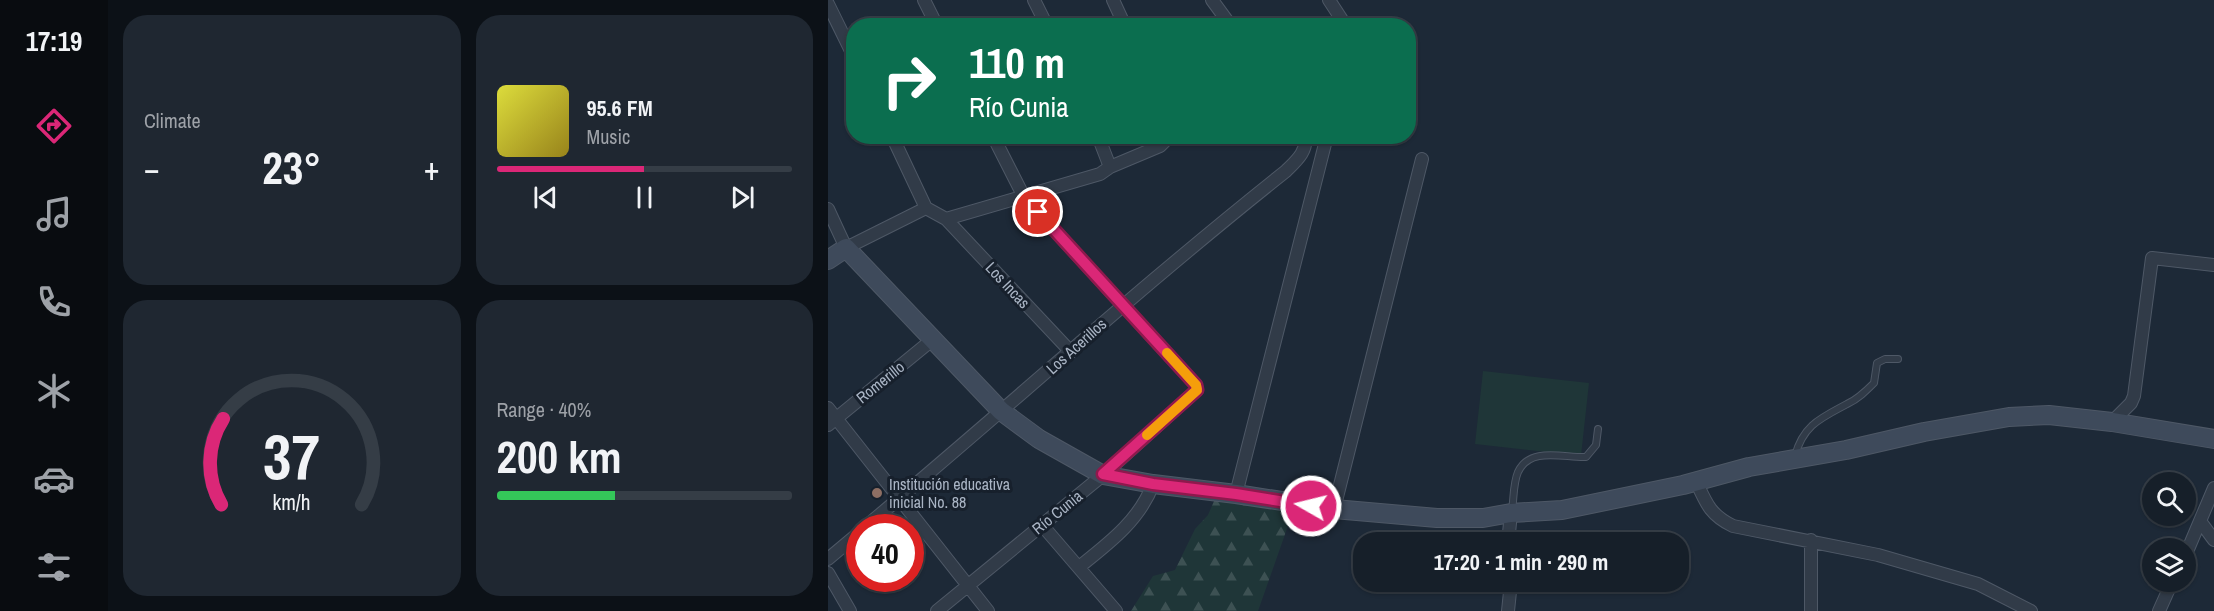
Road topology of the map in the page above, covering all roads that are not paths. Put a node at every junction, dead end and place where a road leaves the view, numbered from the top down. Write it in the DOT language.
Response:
graph roads {
  1 [pos="924,0"];
  2 [pos="1034,0"];
  3 [pos="1113,0"];
  4 [pos="1212,0"];
  5 [pos="1329,0"];
  6 [pos="828,4"];
  7 [pos="933,18"];
  8 [pos="1043,18"];
  9 [pos="1121,18"];
  10 [pos="1225,18"];
  11 [pos="1341,18"];
  12 [pos="846,41"];
  13 [pos="896,144"];
  14 [pos="997,144"];
  15 [pos="1101,144"];
  16 [pos="1162,144"];
  17 [pos="1305,144"];
  18 [pos="1325,144"];
  19 [pos="1422,159"];
  20 [pos="1110,167"];
  21 [pos="1024,197"];
  22 [pos="926,208"];
  23 [pos="828,209"];
  24 [pos="946,219"];
  25 [pos="846,248"];
  26 [pos="828,260"];
  27 [pos="2214,265"];
  28 [pos="1123,304"];
  29 [pos="932,340"];
  30 [pos="1071,352"];
  31 [pos="1898,359"];
  32 [pos="1001,411"];
  33 [pos="831,417"];
  34 [pos="2112,422"];
  35 [pos="1598,429"];
  36 [pos="2213,435"];
  37 [pos="1794,459"];
  38 [pos="1103,474"];
  39 [pos="1696,481"];
  40 [pos="1153,484"];
  41 [pos="2214,488"];
  42 [pos="1236,494"];
  43 [pos="899,499"];
  44 [pos="1334,509"];
  45 [pos="1511,513"];
  46 [pos="881,514"];
  47 [pos="2200,521"];
  48 [pos="1042,525"];
  49 [pos="1509,532"];
  50 [pos="2193,538"];
  51 [pos="1810,540"];
  52 [pos="2214,540"];
  53 [pos="846,544"];
  54 [pos="828,559"];
  55 [pos="1079,567"];
  56 [pos="828,573"];
  57 [pos="968,586"];
  58 [pos="1510,592"];
  59 [pos="2168,592"];
  60 [pos="2024,609"];
  61 [pos="850,611"];
  62 [pos="937,611"];
  63 [pos="988,611"];
  64 [pos="1116,611"];
  65 [pos="1508,611"];
  66 [pos="1811,611"];
  67 [pos="2159,611"];
  1 -- 7 [label="street"];
  2 -- 8 [label="street"];
  3 -- 9 [label="street"];
  4 -- 10 [label="street"];
  5 -- 11 [label="street"];
  6 -- 12 [label="street"];
  13 -- 22 [label="street"];
  14 -- 21 [label="street"];
  15 -- 20 [label="street"];
  16 -- 20 [label="street"];
  17 -- 28 [label="street, Los Acerillos"];
  18 -- 42 [label="street"];
  19 -- 44 [label="street"];
  20 -- 21 [label="street"];
  21 -- 24 [label="street"];
  21 -- 28 [label="street"];
  22 -- 24 [label="street, Los Incas"];
  22 -- 25 [label="street"];
  23 -- 25 [label="street"];
  24 -- 30 [label="street, Los Incas"];
  25 -- 26 [label="street"];
  25 -- 29 [label="street"];
  27 -- 34 [label="street"];
  28 -- 30 [label="street, Los Acerillos"];
  28 -- 38 [label="street, Río Cunia"];
  29 -- 32 [label="street"];
  29 -- 33 [label="street, Romerillo"];
  30 -- 32 [label="street, Los Acerillos"];
  31 -- 37 [label="lane"];
  32 -- 38 [label="street"];
  32 -- 43 [label="street, Los Acerillos"];
  33 -- 43 [label="street"];
  34 -- 36 [label="street"];
  34 -- 37 [label="street"];
  35 -- 45 [label="lane"];
  37 -- 39 [label="street"];
  38 -- 40 [label="street"];
  38 -- 48 [label="street, Río Cunia"];
  39 -- 45 [label="street"];
  39 -- 51 [label="street"];
  40 -- 42 [label="street"];
  40 -- 55 [label="street"];
  41 -- 47 [label="street"];
  42 -- 44 [label="street"];
  43 -- 46 [label="street, Los Acerillos"];
  43 -- 57 [label="street"];
  44 -- 45 [label="street"];
  45 -- 49 [label="street"];
  47 -- 50 [label="street"];
  47 -- 52 [label="street"];
  48 -- 55 [label="street"];
  48 -- 57 [label="street, Río Cunia"];
  51 -- 60 [label="street"];
  51 -- 66 [label="street"];
  53 -- 54 [label="street"];
  55 -- 64 [label="street"];
  56 -- 61 [label="street"];
  57 -- 62 [label="street, Río Cunia"];
  57 -- 63 [label="street"];
  58 -- 65 [label="street"];
  59 -- 67 [label="street"];
}
